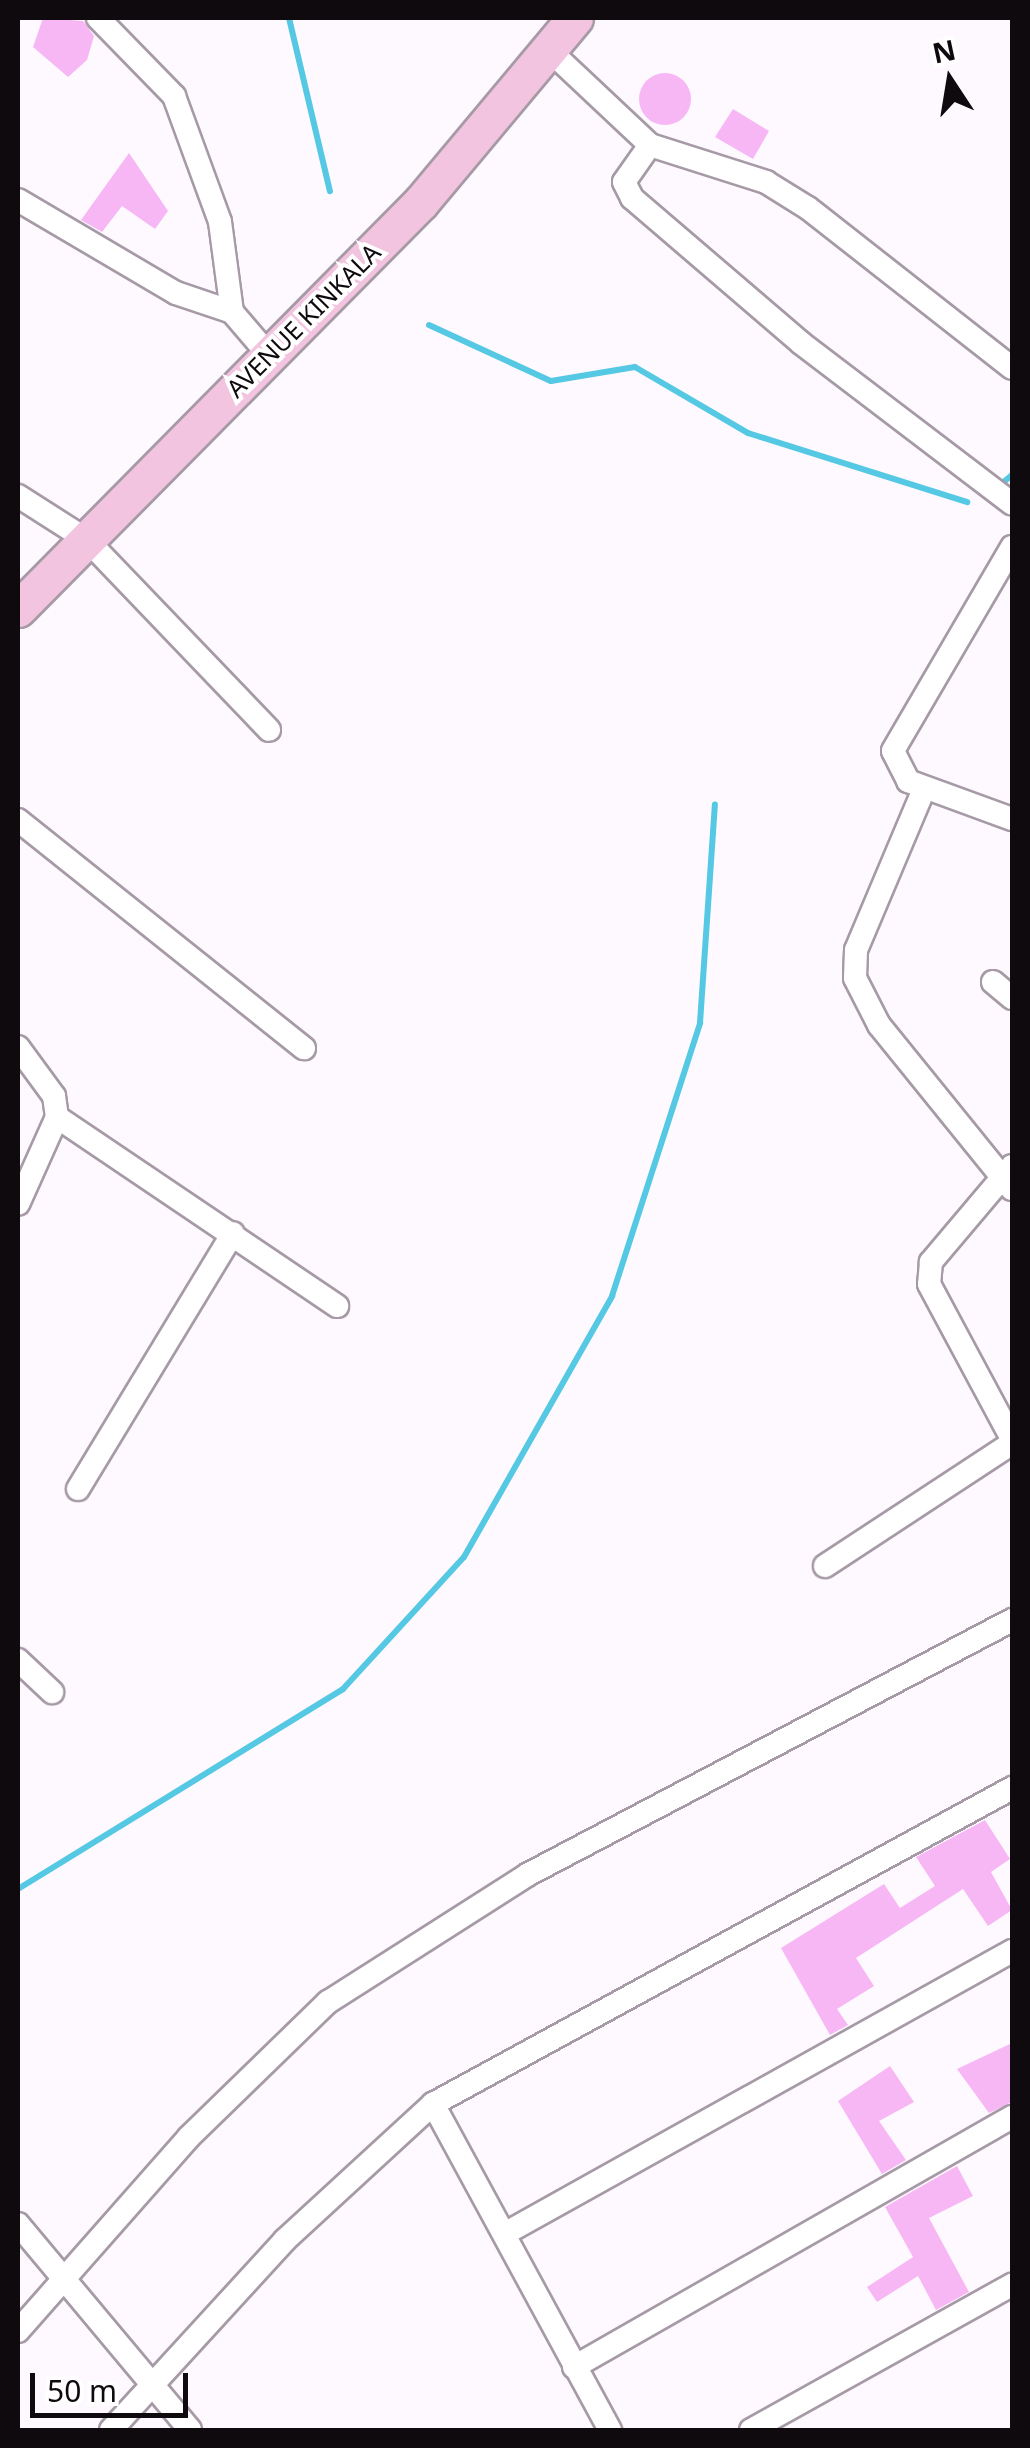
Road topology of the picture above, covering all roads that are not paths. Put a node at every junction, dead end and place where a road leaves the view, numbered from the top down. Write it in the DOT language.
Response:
graph roads {
  1 [pos="98,18"];
  2 [pos="575,18"];
  3 [pos="549,50"];
  4 [pos="650,145"];
  5 [pos="18,200"];
  6 [pos="232,312"];
  7 [pos="268,354"];
  8 [pos="1012,368"];
  9 [pos="18,496"];
  10 [pos="1012,504"];
  11 [pos="87,540"];
  12 [pos="1012,547"];
  13 [pos="18,610"];
  14 [pos="269,730"];
  15 [pos="924,789"];
  16 [pos="1012,818"];
  17 [pos="18,820"];
  18 [pos="993,982"];
  19 [pos="1012,998"];
  20 [pos="18,1047"];
  21 [pos="304,1048"];
  22 [pos="57,1117"];
  23 [pos="1009,1178"];
  24 [pos="18,1204"];
  25 [pos="233,1233"];
  26 [pos="337,1306"];
  27 [pos="1012,1441"];
  28 [pos="78,1489"];
  29 [pos="825,1566"];
  30 [pos="1012,1620"];
  31 [pos="18,1660"];
  32 [pos="52,1692"];
  33 [pos="1012,1788"];
  34 [pos="1012,1951"];
  35 [pos="433,2104"];
  36 [pos="1012,2118"];
  37 [pos="18,2224"];
  38 [pos="506,2232"];
  39 [pos="62,2279"];
  40 [pos="1012,2285"];
  41 [pos="18,2332"];
  42 [pos="574,2368"];
  43 [pos="158,2383"];
  44 [pos="111,2430"];
  45 [pos="190,2430"];
  46 [pos="610,2430"];
  47 [pos="751,2430"];
  1 -- 6 [label="street"];
  2 -- 3 [label="main road, AVENUE KINKALA"];
  3 -- 4 [label="street"];
  3 -- 7 [label="main road, AVENUE KINKALA"];
  4 -- 8 [label="street"];
  4 -- 10 [label="street"];
  5 -- 6 [label="street"];
  6 -- 7 [label="street"];
  7 -- 11 [label="main road, AVENUE KINKALA"];
  9 -- 11 [label="street"];
  11 -- 13 [label="main road, AVENUE KINKALA"];
  11 -- 14 [label="street"];
  12 -- 15 [label="street"];
  15 -- 16 [label="street"];
  15 -- 23 [label="street"];
  17 -- 21 [label="street"];
  18 -- 19 [label="street"];
  20 -- 22 [label="street"];
  22 -- 24 [label="street"];
  22 -- 25 [label="street"];
  23 -- 27 [label="street"];
  25 -- 26 [label="street"];
  25 -- 28 [label="street"];
  27 -- 29 [label="street"];
  30 -- 39 [label="street"];
  31 -- 32 [label="street"];
  33 -- 35 [label="street"];
  34 -- 38 [label="street"];
  35 -- 38 [label="street"];
  35 -- 43 [label="street"];
  36 -- 42 [label="street"];
  37 -- 39 [label="street"];
  38 -- 42 [label="street"];
  39 -- 41 [label="street"];
  39 -- 43 [label="street"];
  40 -- 47 [label="street"];
  42 -- 46 [label="street"];
  43 -- 44 [label="street"];
  43 -- 45 [label="street"];
}
